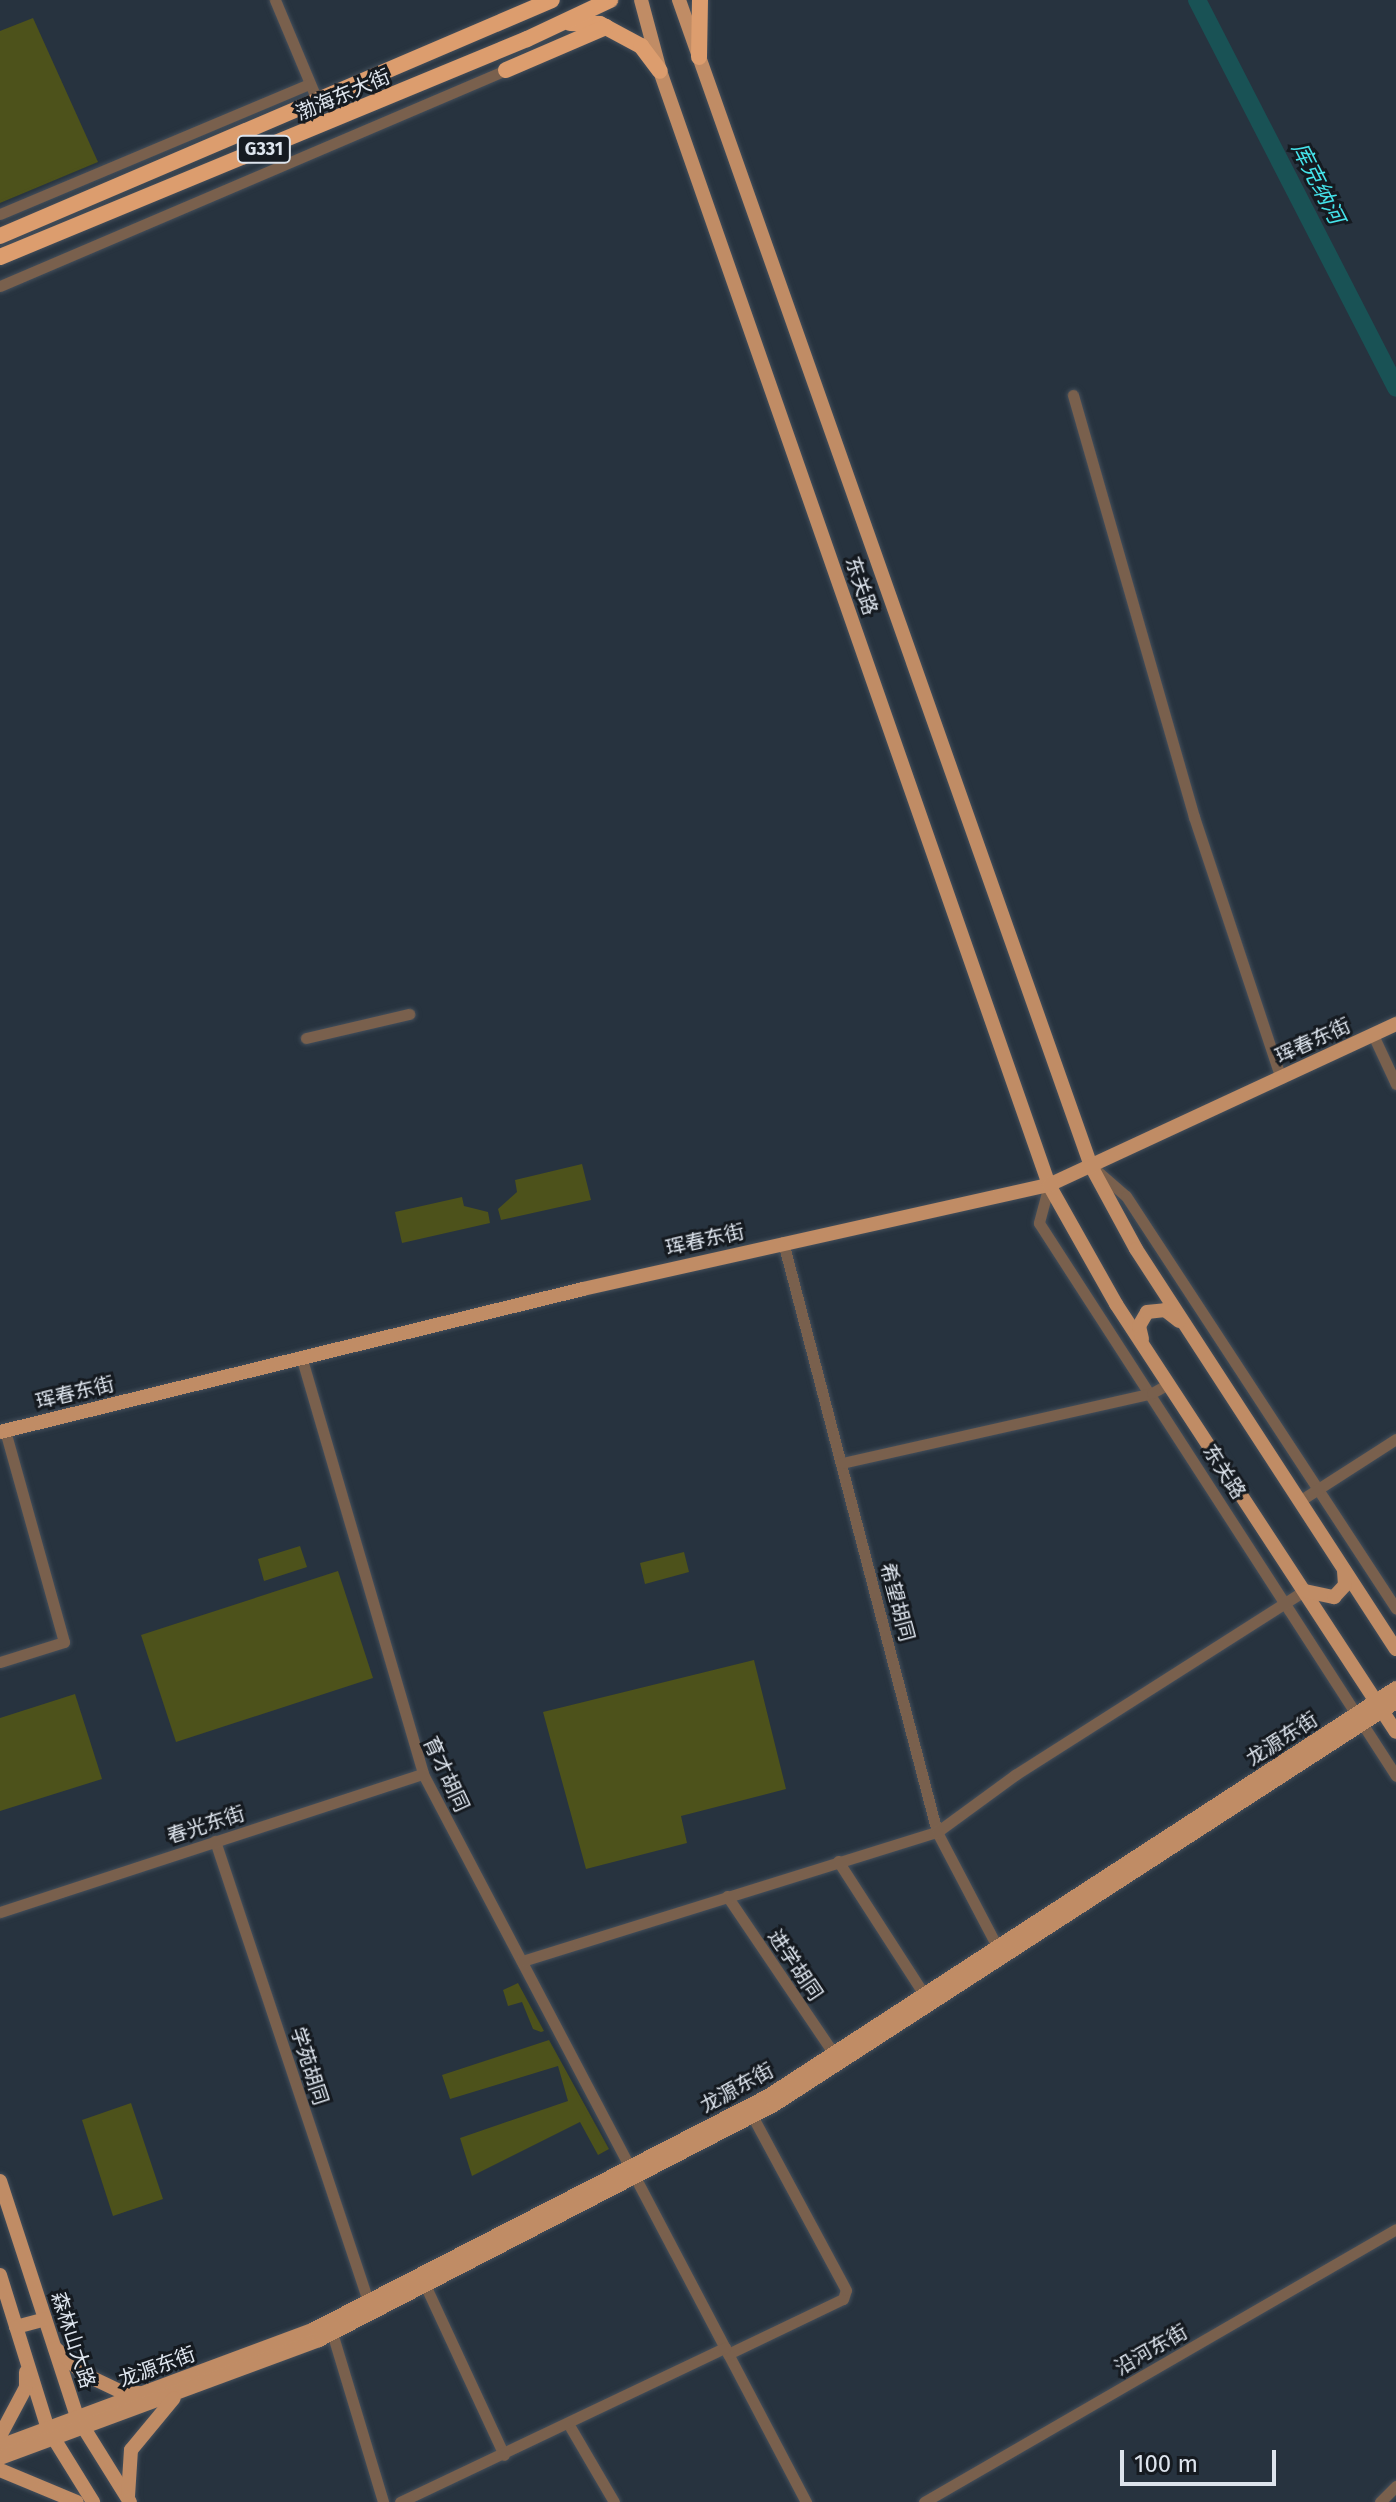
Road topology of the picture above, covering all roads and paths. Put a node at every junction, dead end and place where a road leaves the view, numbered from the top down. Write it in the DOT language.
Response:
graph roads {
  1 [pos="275,0"];
  2 [pos="552,0"];
  3 [pos="610,0"];
  4 [pos="641,0"];
  5 [pos="679,0"];
  6 [pos="700,0"];
  7 [pos="517,15"];
  8 [pos="561,25"];
  9 [pos="606,27"];
  10 [pos="527,39"];
  11 [pos="699,57"];
  12 [pos="506,70"];
  13 [pos="660,71"];
  14 [pos="314,92"];
  15 [pos="0,214"];
  16 [pos="0,236"];
  17 [pos="0,257"];
  18 [pos="0,286"];
  19 [pos="1073,395"];
  20 [pos="409,1014"];
  21 [pos="1396,1024"];
  22 [pos="1373,1035"];
  23 [pos="306,1038"];
  24 [pos="1281,1078"];
  25 [pos="1396,1084"];
  26 [pos="1091,1166"];
  27 [pos="1049,1185"];
  28 [pos="783,1242"];
  29 [pos="1191,1332"];
  30 [pos="1147,1352"];
  31 [pos="301,1356"];
  32 [pos="1168,1384"];
  33 [pos="1149,1394"];
  34 [pos="2,1432"];
  35 [pos="1396,1439"];
  36 [pos="842,1463"];
  37 [pos="1318,1489"];
  38 [pos="1301,1500"];
  39 [pos="1337,1553"];
  40 [pos="1304,1591"];
  41 [pos="1285,1604"];
  42 [pos="1396,1608"];
  43 [pos="1396,1649"];
  44 [pos="0,1662"];
  45 [pos="1396,1688"];
  46 [pos="1396,1702"];
  47 [pos="1379,1706"];
  48 [pos="1360,1719"];
  49 [pos="1396,1732"];
  50 [pos="423,1774"];
  51 [pos="1396,1776"];
  52 [pos="937,1832"];
  53 [pos="215,1841"];
  54 [pos="838,1861"];
  55 [pos="727,1896"];
  56 [pos="0,1912"];
  57 [pos="1001,1955"];
  58 [pos="522,1961"];
  59 [pos="925,1996"];
  60 [pos="834,2054"];
  61 [pos="750,2112"];
  62 [pos="633,2173"];
  63 [pos="0,2181"];
  64 [pos="1396,2229"];
  65 [pos="0,2275"];
  66 [pos="426,2287"];
  67 [pos="369,2303"];
  68 [pos="45,2319"];
  69 [pos="16,2327"];
  70 [pos="331,2328"];
  71 [pos="55,2348"];
  72 [pos="726,2351"];
  73 [pos="26,2359"];
  74 [pos="181,2392"];
  75 [pos="144,2393"];
  76 [pos="80,2422"];
  77 [pos="569,2425"];
  78 [pos="51,2434"];
  79 [pos="0,2436"];
  80 [pos="0,2446"];
  81 [pos="504,2455"];
  82 [pos="0,2458"];
  83 [pos="0,2470"];
  84 [pos="1396,2486"];
  85 [pos="129,2501"];
  86 [pos="77,2502"];
  87 [pos="93,2502"];
  88 [pos="383,2502"];
  89 [pos="400,2502"];
  90 [pos="614,2502"];
  91 [pos="806,2502"];
  92 [pos="924,2502"];
  93 [pos="1380,2502"];
  1 -- 14 [label="street"];
  2 -- 7 [label="highway, 渤海东大街 / G331"];
  3 -- 8 [label="highway, 渤海东大街 / G331"];
  4 -- 13 [label="main road, 东关路"];
  5 -- 11 [label="main road, 东关路"];
  6 -- 11 [label="highway"];
  7 -- 10 [label="highway"];
  7 -- 14 [label="highway, 渤海东大街 / G331"];
  8 -- 9 [label="highway"];
  8 -- 10 [label="highway, 渤海东大街 / G331"];
  9 -- 12 [label="highway"];
  9 -- 13 [label="highway"];
  10 -- 17 [label="highway, 渤海东大街 / G331"];
  11 -- 26 [label="main road, 东关路"];
  12 -- 18 [label="street, 渤海东大街"];
  13 -- 27 [label="main road, 东关路"];
  14 -- 15 [label="street, 渤海东大街"];
  14 -- 16 [label="highway, 渤海东大街 / G331"];
  19 -- 24 [label="street"];
  20 -- 23 [label="street"];
  21 -- 22 [label="main road, 珲春东街"];
  22 -- 24 [label="main road, 珲春东街"];
  22 -- 25 [label="street"];
  24 -- 26 [label="main road, 珲春东街"];
  26 -- 27 [label="main road, 珲春东街"];
  26 -- 29 [label="main road, 东关路"];
  26 -- 37 [label="street, 东关路"];
  27 -- 28 [label="main road, 珲春东街"];
  27 -- 30 [label="main road, 东关路"];
  27 -- 33 [label="street, 东关路"];
  28 -- 31 [label="main road, 珲春东街"];
  28 -- 36 [label="street, 希望胡同"];
  29 -- 30 [label="main road"];
  29 -- 38 [label="main road, 东关路"];
  30 -- 32 [label="main road, 东关路"];
  31 -- 34 [label="main road, 珲春东街"];
  31 -- 50 [label="street, 育才胡同"];
  32 -- 33 [label="street"];
  32 -- 40 [label="main road, 东关路"];
  33 -- 36 [label="street"];
  33 -- 41 [label="street, 东关路"];
  34 -- 44 [label="street"];
  35 -- 37 [label="street"];
  36 -- 52 [label="street, 希望胡同"];
  37 -- 38 [label="street"];
  37 -- 42 [label="street, 东关路"];
  38 -- 39 [label="main road, 东关路"];
  39 -- 40 [label="main road"];
  39 -- 43 [label="main road, 东关路"];
  40 -- 41 [label="street"];
  40 -- 47 [label="main road, 东关路"];
  41 -- 48 [label="street, 东关路"];
  41 -- 52 [label="street"];
  45 -- 47 [label="main road, 龙源东街"];
  46 -- 47 [label="main road, 龙源东街"];
  47 -- 48 [label="main road, 龙源东街"];
  47 -- 49 [label="main road, 东关路"];
  48 -- 51 [label="street, 东关路"];
  48 -- 57 [label="main road, 龙源东街"];
  50 -- 53 [label="street, 春光东街"];
  50 -- 58 [label="street, 育才胡同"];
  52 -- 54 [label="street"];
  52 -- 57 [label="street, 希望胡同"];
  53 -- 56 [label="street, 春光东街"];
  53 -- 67 [label="street, 学苑胡同"];
  54 -- 55 [label="street"];
  54 -- 59 [label="street"];
  55 -- 58 [label="street"];
  55 -- 60 [label="street, 进学胡同"];
  57 -- 59 [label="main road, 龙源东街"];
  57 -- 61 [label="main road, 龙源东街"];
  58 -- 62 [label="street, 育才胡同"];
  59 -- 60 [label="main road, 龙源东街"];
  60 -- 61 [label="main road, 龙源东街"];
  61 -- 62 [label="main road, 龙源东街"];
  61 -- 72 [label="street"];
  62 -- 66 [label="main road, 龙源东街"];
  62 -- 67 [label="main road, 龙源东街"];
  62 -- 72 [label="street, 育才胡同"];
  63 -- 68 [label="main road, 森林山大路"];
  64 -- 92 [label="street, 沿河东街"];
  65 -- 69 [label="main road"];
  66 -- 70 [label="main road, 龙源东街"];
  66 -- 81 [label="street"];
  67 -- 70 [label="main road, 龙源东街"];
  68 -- 69 [label="main road"];
  68 -- 71 [label="main road, 森林山大路"];
  69 -- 73 [label="main road"];
  70 -- 74 [label="main road, 龙源东街"];
  70 -- 75 [label="main road, 龙源东街"];
  70 -- 88 [label="street"];
  71 -- 75 [label="main road"];
  71 -- 76 [label="main road, 森林山大路"];
  72 -- 77 [label="street"];
  72 -- 91 [label="street, 育才胡同"];
  73 -- 78 [label="main road"];
  73 -- 79 [label="main road"];
  74 -- 76 [label="main road, 龙源东街"];
  74 -- 85 [label="main road"];
  75 -- 76 [label="main road, 龙源东街"];
  76 -- 78 [label="main road, 龙源东街"];
  76 -- 85 [label="main road, 森林山大路"];
  77 -- 81 [label="street"];
  77 -- 90 [label="street"];
  78 -- 80 [label="main road"];
  78 -- 82 [label="main road"];
  78 -- 87 [label="main road"];
  81 -- 89 [label="street"];
  83 -- 86 [label="main road"];
  84 -- 93 [label="street"];
}
